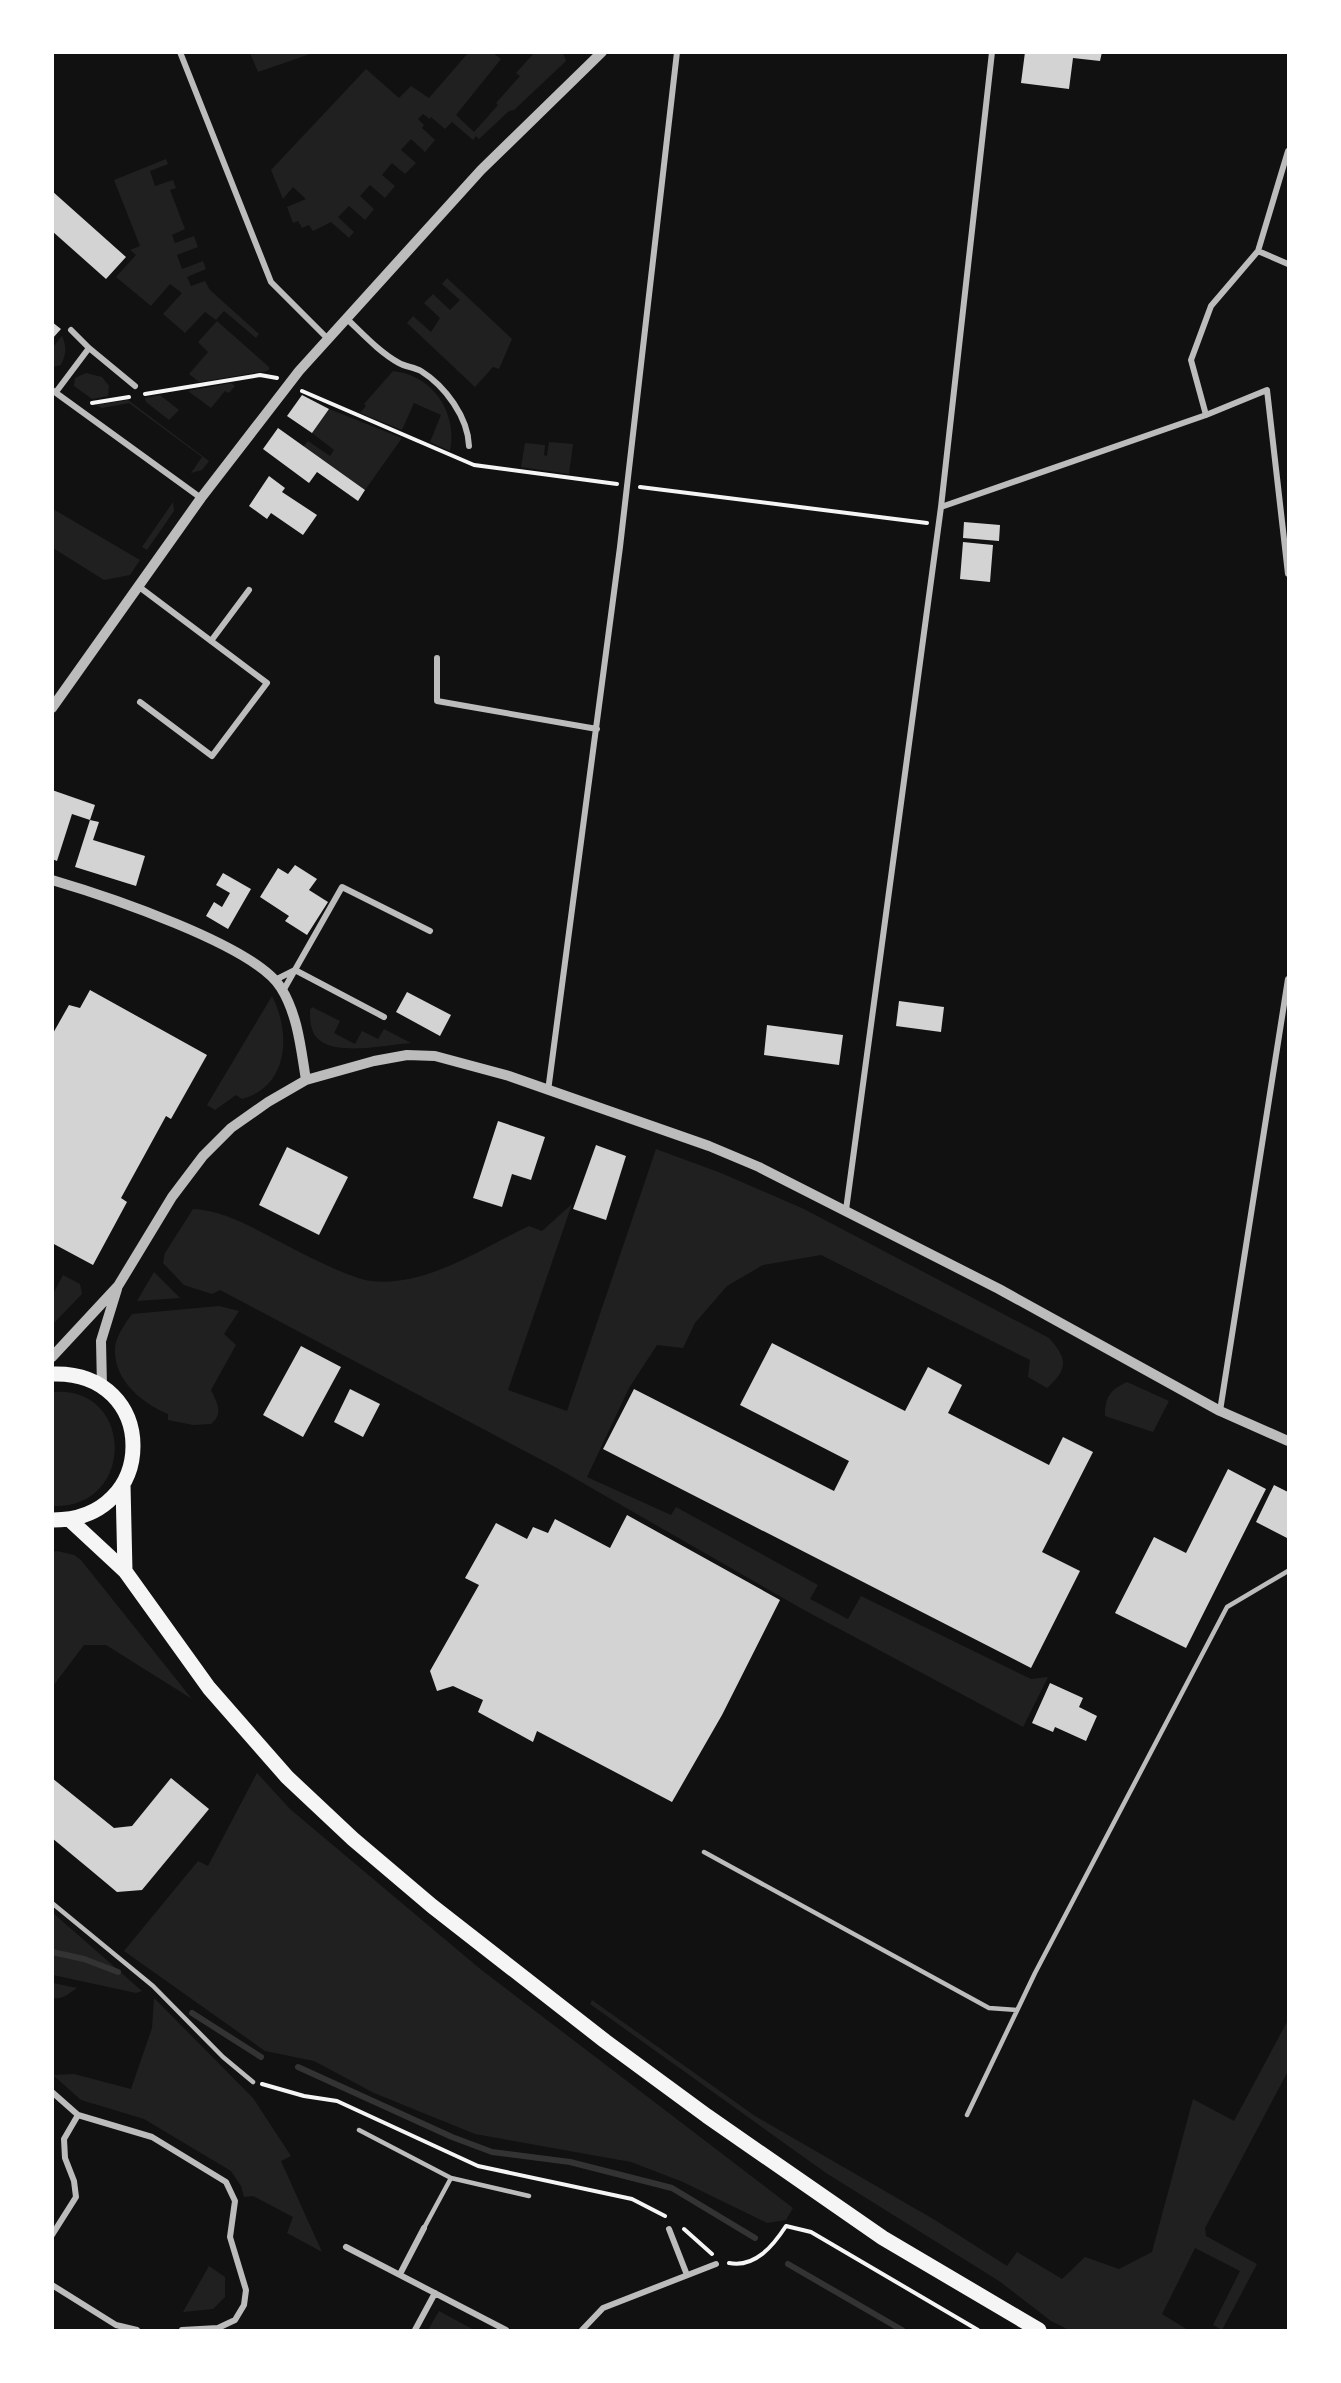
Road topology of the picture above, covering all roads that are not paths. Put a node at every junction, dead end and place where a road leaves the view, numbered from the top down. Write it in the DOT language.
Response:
graph roads {
  1 [pos="180,52"];
  2 [pos="677,52"];
  3 [pos="992,52"];
  4 [pos="596,54"];
  5 [pos="1288,151"];
  6 [pos="1258,251"];
  7 [pos="1288,264"];
  8 [pos="345,318"];
  9 [pos="71,330"];
  10 [pos="327,338"];
  11 [pos="89,348"];
  12 [pos="135,386"];
  13 [pos="54,391"];
  14 [pos="1206,415"];
  15 [pos="469,446"];
  16 [pos="201,498"];
  17 [pos="941,507"];
  18 [pos="1288,574"];
  19 [pos="138,586"];
  20 [pos="249,590"];
  21 [pos="211,641"];
  22 [pos="437,658"];
  23 [pos="140,702"];
  24 [pos="52,708"];
  25 [pos="597,729"];
  26 [pos="52,880"];
  27 [pos="430,931"];
  28 [pos="295,970"];
  29 [pos="1288,979"];
  30 [pos="275,980"];
  31 [pos="283,991"];
  32 [pos="384,1017"];
  33 [pos="1280,1026"];
  34 [pos="1288,1028"];
  35 [pos="306,1080"];
  36 [pos="548,1091"];
  37 [pos="846,1210"];
  38 [pos="118,1286"];
  39 [pos="52,1357"];
  40 [pos="52,1374"];
  41 [pos="102,1387"];
  42 [pos="1220,1411"];
  43 [pos="1288,1441"];
  44 [pos="123,1485"];
  45 [pos="52,1520"];
  46 [pos="70,1520"];
  47 [pos="125,1571"];
  48 [pos="1288,1571"];
  49 [pos="704,1852"];
  50 [pos="52,1903"];
  51 [pos="1017,2010"];
  52 [pos="253,2082"];
  53 [pos="52,2091"];
  54 [pos="78,2115"];
  55 [pos="967,2115"];
  56 [pos="359,2130"];
  57 [pos="451,2178"];
  58 [pos="529,2196"];
  59 [pos="424,2228"];
  60 [pos="669,2229"];
  61 [pos="52,2235"];
  62 [pos="346,2247"];
  63 [pos="717,2261"];
  64 [pos="400,2274"];
  65 [pos="687,2275"];
  66 [pos="52,2285"];
  67 [pos="435,2293"];
  68 [pos="137,2331"];
  69 [pos="182,2331"];
  70 [pos="415,2331"];
  71 [pos="506,2331"];
  72 [pos="582,2331"];
  73 [pos="1039,2331"];
  1 -- 10 [label="street"];
  2 -- 25 [label="street"];
  3 -- 17 [label="street"];
  4 -- 8 [label="street"];
  5 -- 6 [label="street"];
  6 -- 7 [label="street"];
  6 -- 14 [label="street"];
  8 -- 10 [label="street"];
  8 -- 15 [label="street"];
  9 -- 11 [label="street"];
  10 -- 16 [label="street"];
  11 -- 12 [label="street"];
  11 -- 13 [label="street"];
  13 -- 16 [label="street"];
  14 -- 17 [label="street"];
  14 -- 18 [label="street"];
  16 -- 19 [label="street"];
  17 -- 37 [label="street"];
  19 -- 21 [label="street"];
  19 -- 24 [label="street"];
  20 -- 21 [label="street"];
  21 -- 23 [label="street"];
  22 -- 25 [label="street"];
  25 -- 36 [label="street"];
  26 -- 30 [label="street"];
  27 -- 28 [label="street"];
  28 -- 30 [label="street"];
  28 -- 31 [label="street"];
  28 -- 32 [label="street"];
  29 -- 33 [label="street"];
  30 -- 31 [label="street"];
  31 -- 35 [label="street"];
  33 -- 34 [label="street"];
  33 -- 42 [label="street"];
  35 -- 36 [label="street"];
  35 -- 38 [label="street"];
  36 -- 37 [label="street"];
  37 -- 42 [label="street"];
  38 -- 39 [label="street"];
  38 -- 41 [label="street"];
  40 -- 41 [label="main road"];
  41 -- 44 [label="main road"];
  42 -- 43 [label="street"];
  44 -- 46 [label="main road"];
  44 -- 47 [label="main road"];
  45 -- 46 [label="main road"];
  46 -- 47 [label="main road"];
  47 -- 73 [label="main road"];
  48 -- 51 [label="lane"];
  49 -- 51 [label="lane"];
  50 -- 52 [label="lane"];
  51 -- 55 [label="lane"];
  53 -- 54 [label="street"];
  54 -- 61 [label="street"];
  54 -- 69 [label="street"];
  56 -- 57 [label="lane"];
  57 -- 58 [label="lane"];
  57 -- 59 [label="lane"];
  59 -- 64 [label="street"];
  60 -- 65 [label="street"];
  62 -- 64 [label="street"];
  63 -- 65 [label="street"];
  64 -- 67 [label="street"];
  65 -- 72 [label="street"];
  66 -- 68 [label="street"];
  67 -- 70 [label="street"];
  67 -- 71 [label="street"];
}
